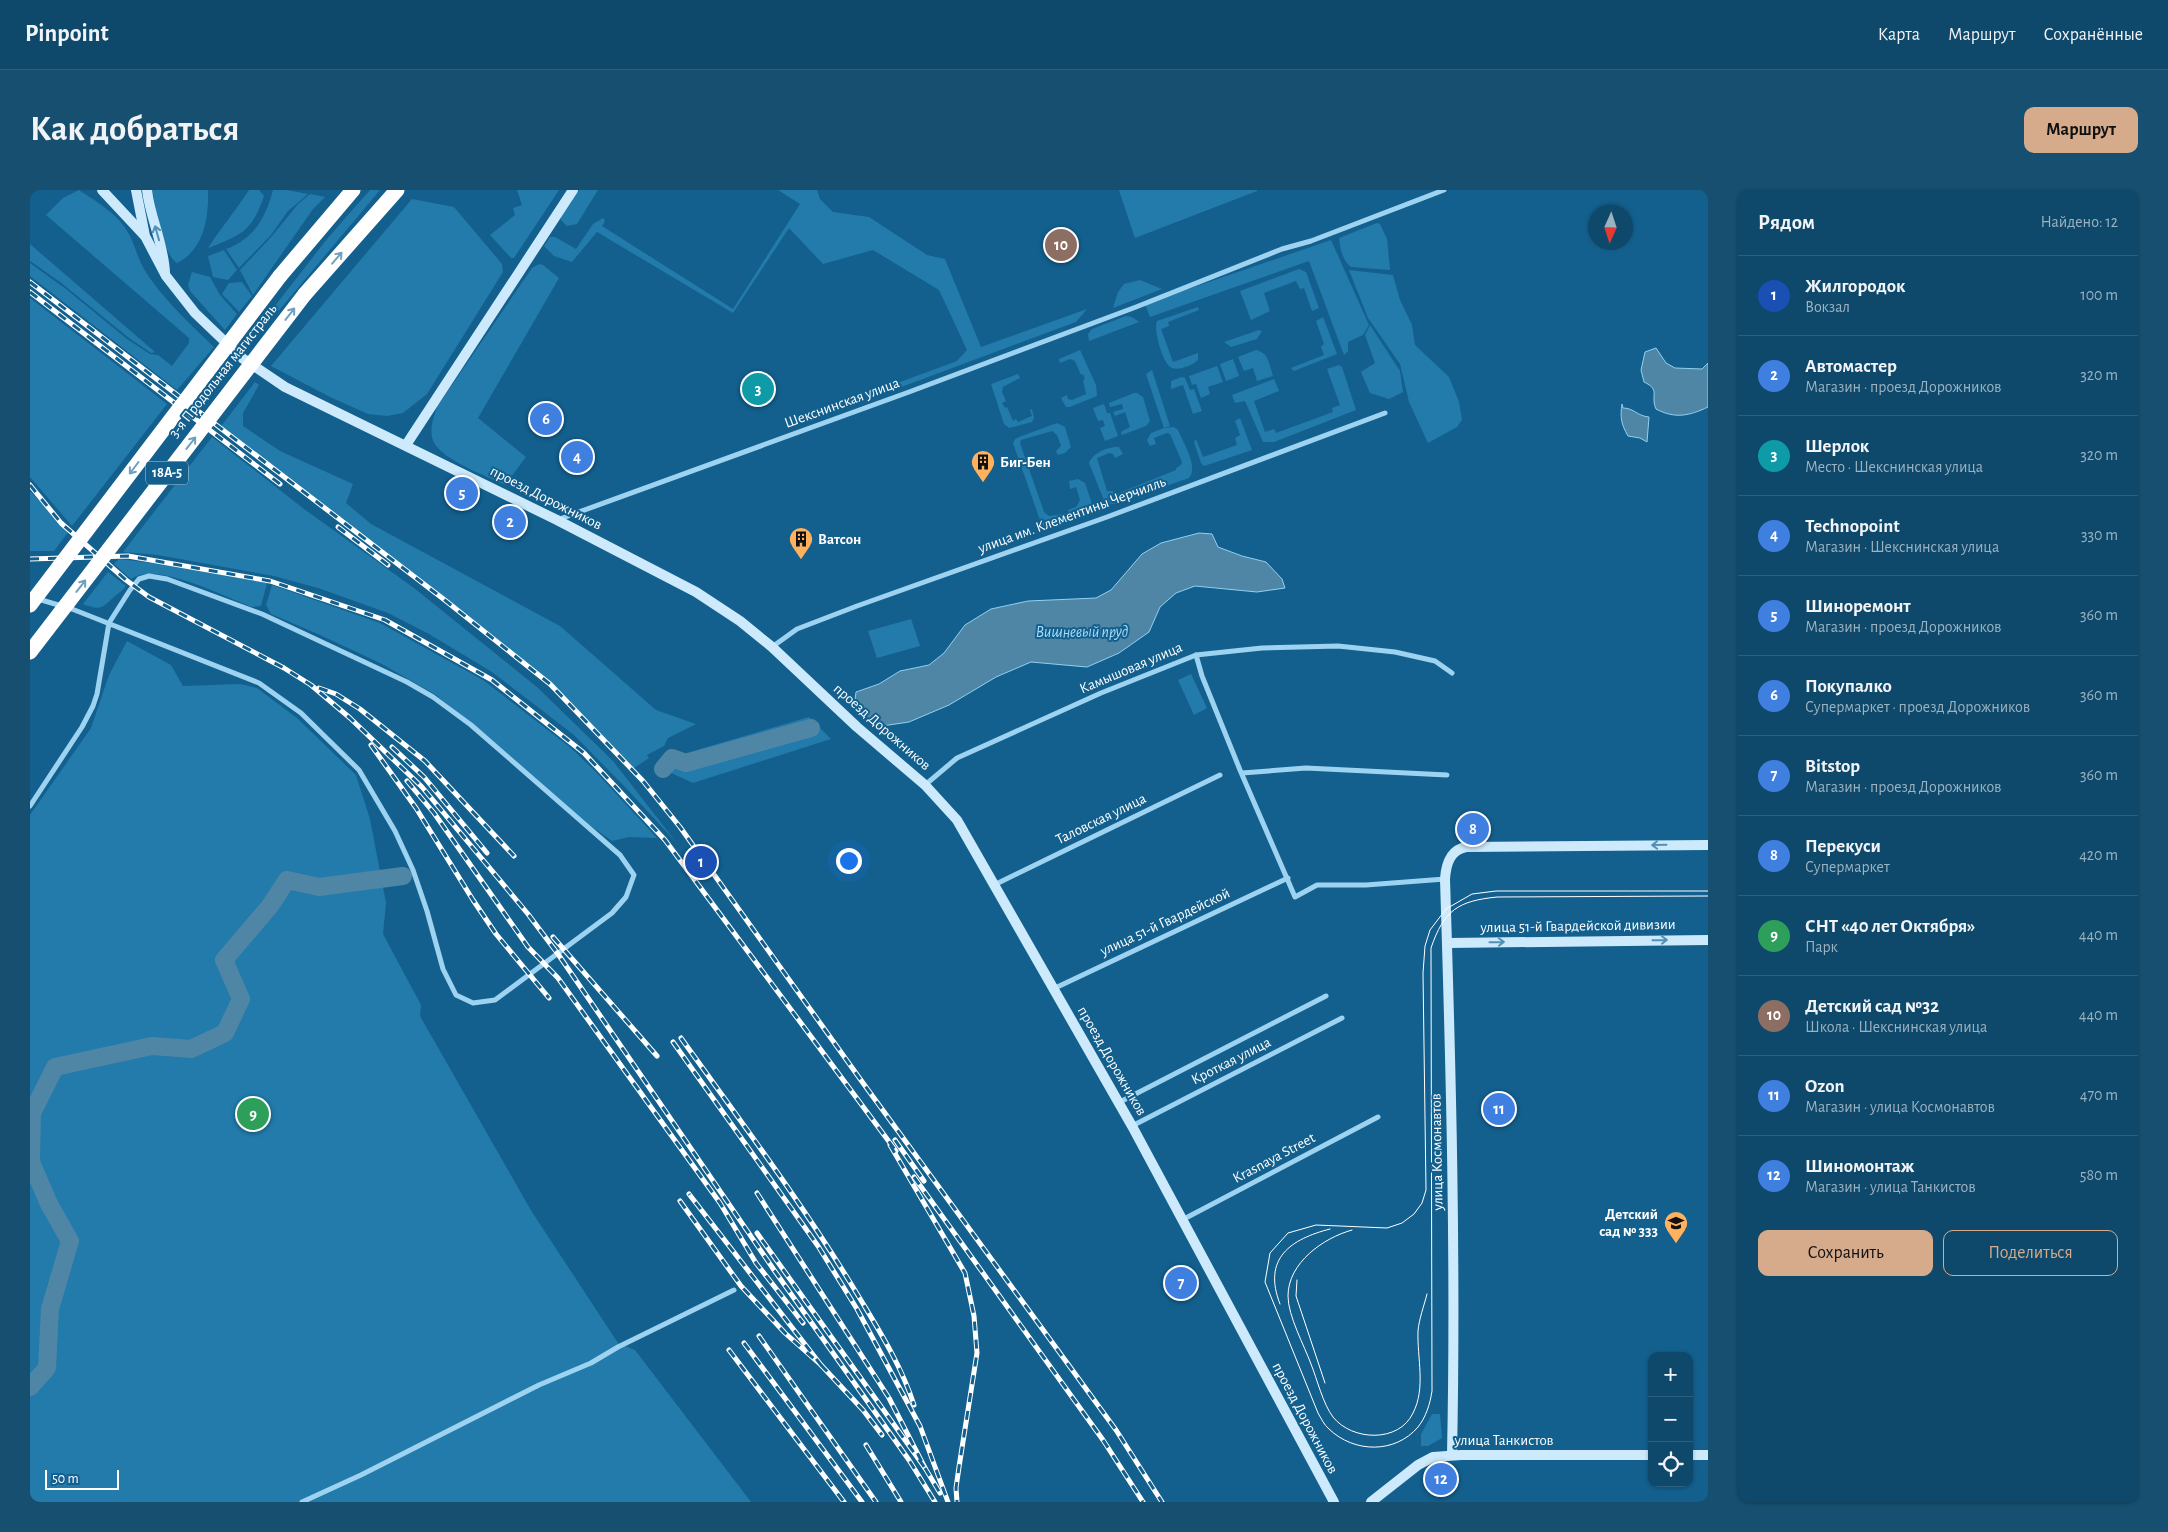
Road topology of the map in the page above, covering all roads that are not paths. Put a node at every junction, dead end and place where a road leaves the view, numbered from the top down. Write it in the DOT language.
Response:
graph roads {
  1 [pos="102,190"];
  2 [pos="136,190"];
  3 [pos="147,190"];
  4 [pos="353,190"];
  5 [pos="398,190"];
  6 [pos="573,190"];
  7 [pos="1444,190"];
  8 [pos="145,236"];
  9 [pos="166,276"];
  10 [pos="1385,413"];
  11 [pos="406,444"];
  12 [pos="557,520"];
  13 [pos="30,596"];
  14 [pos="30,605"];
  15 [pos="109,623"];
  16 [pos="772,647"];
  17 [pos="30,652"];
  18 [pos="1196,654"];
  19 [pos="1452,673"];
  20 [pos="1242,773"];
  21 [pos="1448,775"];
  22 [pos="1220,776"];
  23 [pos="925,784"];
  24 [pos="30,806"];
  25 [pos="1708,845"];
  26 [pos="1288,878"];
  27 [pos="1445,879"];
  28 [pos="994,885"];
  29 [pos="1708,940"];
  30 [pos="1448,943"];
  31 [pos="1053,989"];
  32 [pos="1326,996"];
  33 [pos="1342,1018"];
  34 [pos="1118,1103"];
  35 [pos="1378,1117"];
  36 [pos="1132,1126"];
  37 [pos="1182,1220"];
  38 [pos="734,1290"];
  39 [pos="1452,1455"];
  40 [pos="1648,1455"];
  41 [pos="1693,1455"];
  42 [pos="1708,1455"];
  43 [pos="302,1502"];
  44 [pos="1334,1502"];
  45 [pos="1371,1502"];
  1 -- 8 [label="main road, проезд Дорожников"];
  2 -- 8 [label="main road, проезд Дорожников"];
  9 -- 3 [label="main road, one-way"];
  4 -- 14 [label="highway, 3-я Продольная магистраль / 18А-5, one-way, bridge"];
  17 -- 5 [label="highway, 3-я Продольная магистраль / 18А-5, one-way, bridge"];
  6 -- 11 [label="main road"];
  7 -- 12 [label="street, Шекснинская улица"];
  8 -- 9 [label="main road, проезд Дорожников"];
  9 -- 11 [label="main road, проезд Дорожников"];
  10 -- 16 [label="street, улица им. Клементины Черчилль"];
  11 -- 12 [label="main road, проезд Дорожников"];
  12 -- 16 [label="main road, проезд Дорожников"];
  13 -- 15 [label="street"];
  15 -- 15 [label="street"];
  15 -- 24 [label="street"];
  16 -- 23 [label="main road, проезд Дорожников"];
  18 -- 19 [label="street, Камышовая улица"];
  18 -- 20 [label="street"];
  18 -- 23 [label="street, Камышовая улица"];
  20 -- 21 [label="street"];
  20 -- 26 [label="street"];
  22 -- 28 [label="street, Таловская улица"];
  23 -- 28 [label="main road, проезд Дорожников"];
  25 -- 27 [label="main road, улица Космонавтов, one-way"];
  26 -- 27 [label="street"];
  26 -- 31 [label="street, улица 51-й Гвардейской"];
  27 -- 30 [label="main road, улица Космонавтов"];
  28 -- 31 [label="main road, проезд Дорожников"];
  30 -- 29 [label="main road, улица 51-й Гвардейской дивизии, one-way"];
  30 -- 39 [label="main road, улица Космонавтов"];
  31 -- 34 [label="main road, проезд Дорожников"];
  32 -- 34 [label="street, Кроткая улица"];
  33 -- 36 [label="street, Кроткая улица"];
  34 -- 36 [label="main road, проезд Дорожников"];
  35 -- 37 [label="street, Krasnaya Street"];
  36 -- 37 [label="main road, проезд Дорожников"];
  37 -- 44 [label="main road, проезд Дорожников"];
  38 -- 43 [label="street"];
  39 -- 40 [label="main road, улица Танкистов"];
  39 -- 45 [label="main road, улица Танкистов"];
  41 -- 42 [label="main road"];
}
